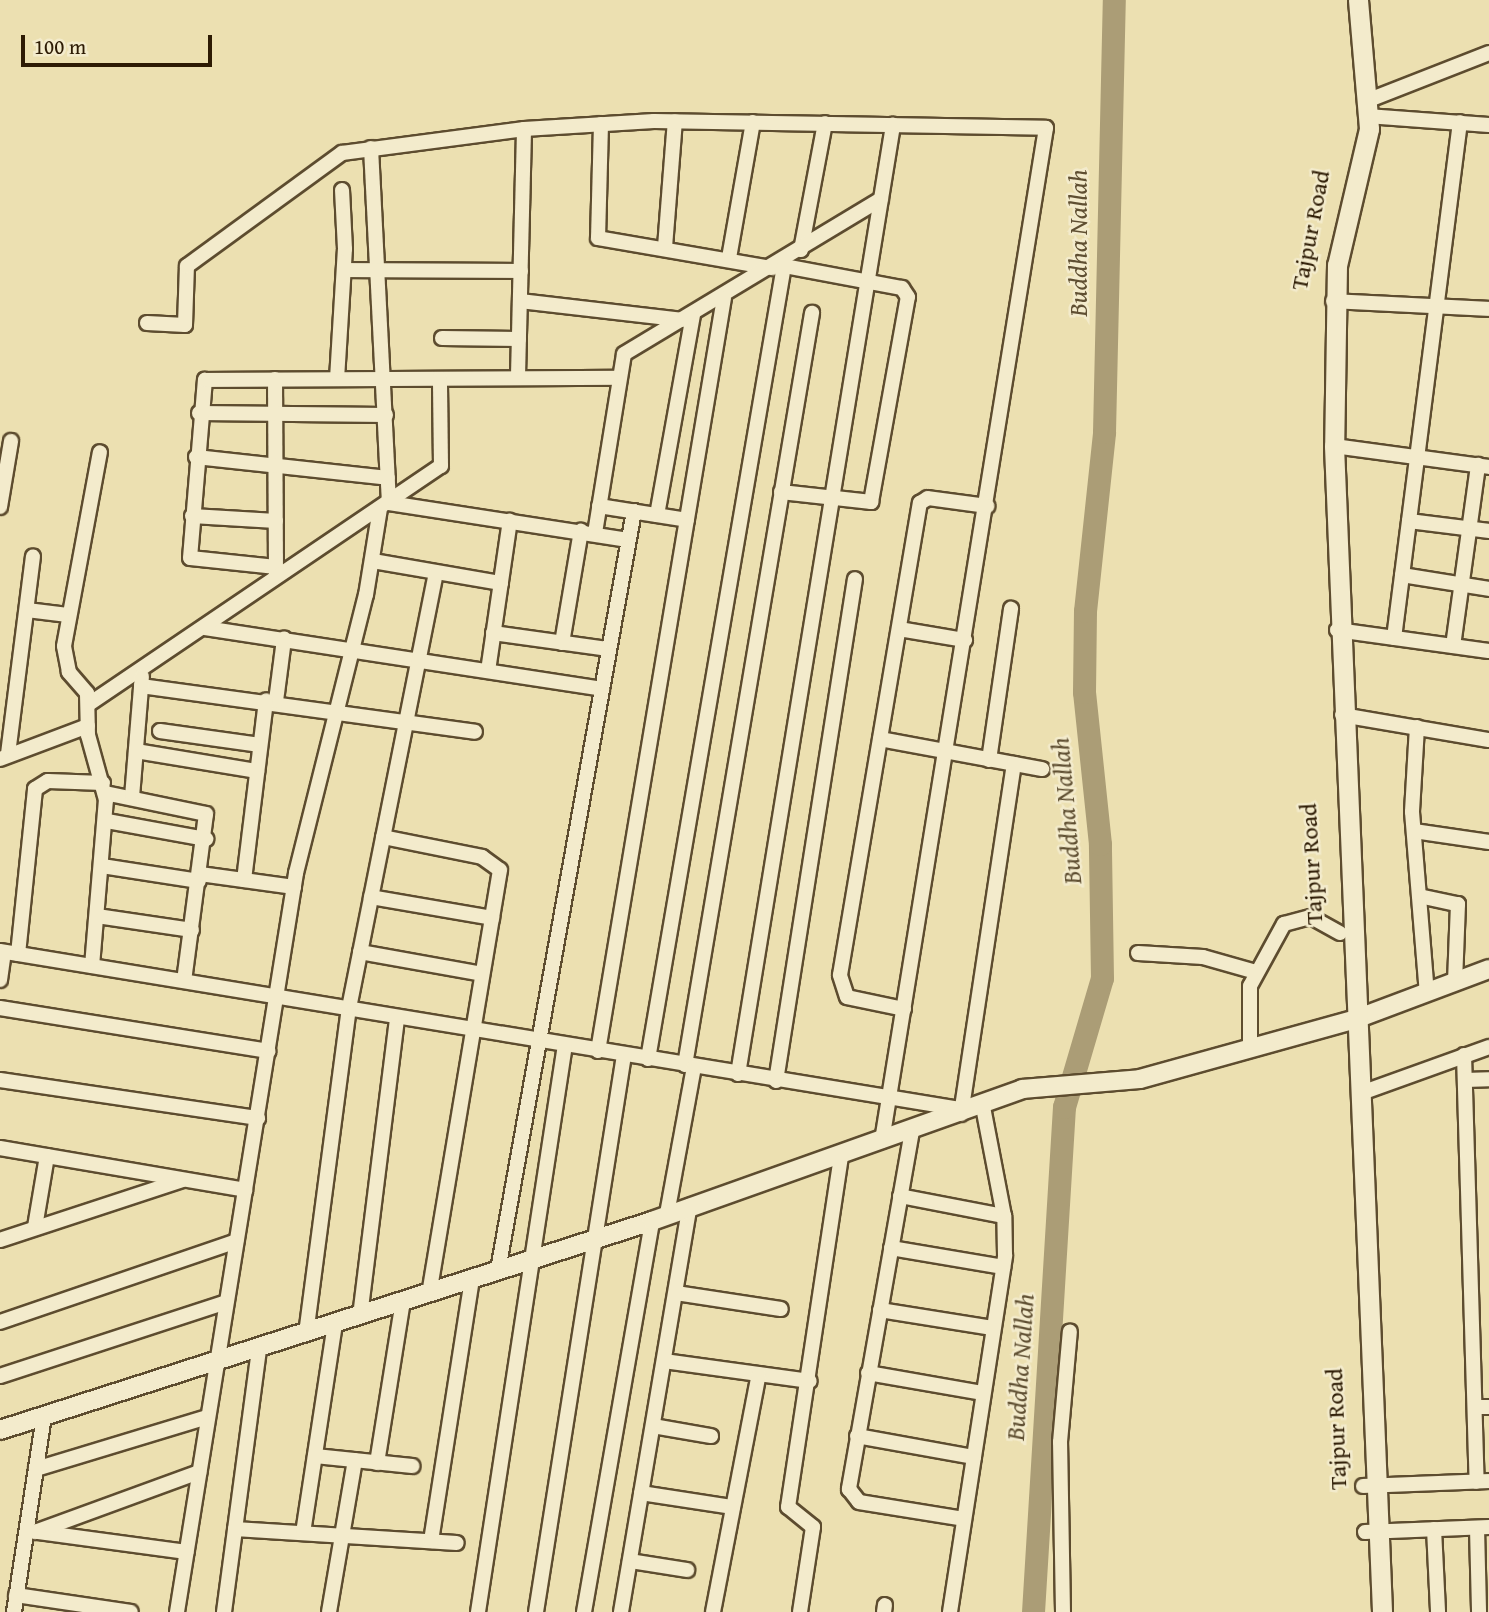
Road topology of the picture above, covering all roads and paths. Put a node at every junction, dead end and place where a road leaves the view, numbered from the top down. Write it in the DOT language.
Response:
graph roads {
  1 [pos="1358,0"];
  2 [pos="1489,53"];
  3 [pos="1367,112"];
  4 [pos="674,121"];
  5 [pos="754,122"];
  6 [pos="1460,122"];
  7 [pos="825,123"];
  8 [pos="601,124"];
  9 [pos="1489,124"];
  10 [pos="893,125"];
  11 [pos="524,129"];
  12 [pos="371,148"];
  13 [pos="342,190"];
  14 [pos="881,199"];
  15 [pos="665,247"];
  16 [pos="801,250"];
  17 [pos="729,258"];
  18 [pos="780,264"];
  19 [pos="344,270"];
  20 [pos="376,271"];
  21 [pos="521,271"];
  22 [pos="870,281"];
  23 [pos="724,298"];
  24 [pos="520,301"];
  25 [pos="1333,301"];
  26 [pos="1435,306"];
  27 [pos="1489,309"];
  28 [pos="812,313"];
  29 [pos="688,318"];
  30 [pos="147,323"];
  31 [pos="442,338"];
  32 [pos="519,339"];
  33 [pos="518,376"];
  34 [pos="619,378"];
  35 [pos="275,379"];
  36 [pos="337,379"];
  37 [pos="384,379"];
  38 [pos="440,379"];
  39 [pos="199,413"];
  40 [pos="275,415"];
  41 [pos="386,415"];
  42 [pos="11,442"];
  43 [pos="1334,446"];
  44 [pos="100,452"];
  45 [pos="1417,456"];
  46 [pos="196,457"];
  47 [pos="276,465"];
  48 [pos="1484,466"];
  49 [pos="388,478"];
  50 [pos="781,492"];
  51 [pos="835,500"];
  52 [pos="385,506"];
  53 [pos="599,506"];
  54 [pos="987,506"];
  55 [pos="0,507"];
  56 [pos="634,511"];
  57 [pos="657,515"];
  58 [pos="192,516"];
  59 [pos="687,520"];
  60 [pos="276,521"];
  61 [pos="510,521"];
  62 [pos="1409,521"];
  63 [pos="1470,529"];
  64 [pos="1489,531"];
  65 [pos="588,532"];
  66 [pos="628,540"];
  67 [pos="33,557"];
  68 [pos="373,561"];
  69 [pos="276,571"];
  70 [pos="436,573"];
  71 [pos="1402,575"];
  72 [pos="855,579"];
  73 [pos="501,583"];
  74 [pos="1462,584"];
  75 [pos="1489,589"];
  76 [pos="1331,605"];
  77 [pos="1011,609"];
  78 [pos="27,610"];
  79 [pos="66,615"];
  80 [pos="205,628"];
  81 [pos="898,629"];
  82 [pos="1337,630"];
  83 [pos="493,633"];
  84 [pos="1394,638"];
  85 [pos="284,639"];
  86 [pos="965,640"];
  87 [pos="562,643"];
  88 [pos="1454,646"];
  89 [pos="352,649"];
  90 [pos="609,649"];
  91 [pos="1489,651"];
  92 [pos="417,659"];
  93 [pos="143,669"];
  94 [pos="488,671"];
  95 [pos="141,686"];
  96 [pos="602,689"];
  97 [pos="271,701"];
  98 [pos="89,704"];
  99 [pos="336,709"];
  100 [pos="1342,715"];
  101 [pos="406,720"];
  102 [pos="89,726"];
  103 [pos="1417,727"];
  104 [pos="160,731"];
  105 [pos="475,732"];
  106 [pos="880,739"];
  107 [pos="1489,740"];
  108 [pos="260,745"];
  109 [pos="136,751"];
  110 [pos="947,752"];
  111 [pos="4,757"];
  112 [pos="989,760"];
  113 [pos="1014,764"];
  114 [pos="1042,769"];
  115 [pos="257,771"];
  116 [pos="104,788"];
  117 [pos="132,797"];
  118 [pos="107,821"];
  119 [pos="1414,831"];
  120 [pos="383,837"];
  121 [pos="206,839"];
  122 [pos="1489,842"];
  123 [pos="102,866"];
  124 [pos="200,878"];
  125 [pos="244,880"];
  126 [pos="294,887"];
  127 [pos="1419,896"];
  128 [pos="371,897"];
  129 [pos="97,916"];
  130 [pos="492,918"];
  131 [pos="192,930"];
  132 [pos="1340,933"];
  133 [pos="360,952"];
  134 [pos="7,953"];
  135 [pos="1138,953"];
  136 [pos="92,966"];
  137 [pos="1489,969"];
  138 [pos="1256,972"];
  139 [pos="482,974"];
  140 [pos="0,980"];
  141 [pos="184,981"];
  142 [pos="1455,982"];
  143 [pos="1427,993"];
  144 [pos="279,997"];
  145 [pos="0,1008"];
  146 [pos="349,1008"];
  147 [pos="904,1009"];
  148 [pos="397,1017"];
  149 [pos="1350,1021"];
  150 [pos="471,1029"];
  151 [pos="540,1041"];
  152 [pos="565,1045"];
  153 [pos="1489,1047"];
  154 [pos="1250,1049"];
  155 [pos="269,1051"];
  156 [pos="598,1051"];
  157 [pos="624,1055"];
  158 [pos="1464,1055"];
  159 [pos="648,1059"];
  160 [pos="689,1066"];
  161 [pos="738,1074"];
  162 [pos="1489,1079"];
  163 [pos="0,1080"];
  164 [pos="776,1080"];
  165 [pos="1465,1080"];
  166 [pos="1364,1093"];
  167 [pos="889,1099"];
  168 [pos="983,1107"];
  169 [pos="961,1112"];
  170 [pos="258,1118"];
  171 [pos="912,1131"];
  172 [pos="882,1141"];
  173 [pos="0,1149"];
  174 [pos="841,1155"];
  175 [pos="47,1156"];
  176 [pos="186,1179"];
  177 [pos="245,1190"];
  178 [pos="900,1196"];
  179 [pos="690,1206"];
  180 [pos="1004,1216"];
  181 [pos="660,1217"];
  182 [pos="35,1227"];
  183 [pos="595,1238"];
  184 [pos="0,1240"];
  185 [pos="237,1241"];
  186 [pos="891,1248"];
  187 [pos="533,1258"];
  188 [pos="1003,1267"];
  189 [pos="498,1270"];
  190 [pos="472,1278"];
  191 [pos="429,1293"];
  192 [pos="676,1293"];
  193 [pos="403,1301"];
  194 [pos="226,1302"];
  195 [pos="781,1309"];
  196 [pos="880,1310"];
  197 [pos="360,1316"];
  198 [pos="0,1322"];
  199 [pos="335,1324"];
  200 [pos="993,1328"];
  201 [pos="1070,1331"];
  202 [pos="306,1334"];
  203 [pos="259,1350"];
  204 [pos="664,1361"];
  205 [pos="216,1363"];
  206 [pos="868,1373"];
  207 [pos="759,1374"];
  208 [pos="0,1376"];
  209 [pos="810,1381"];
  210 [pos="984,1393"];
  211 [pos="1482,1407"];
  212 [pos="44,1416"];
  213 [pos="207,1417"];
  214 [pos="653,1426"];
  215 [pos="0,1430"];
  216 [pos="711,1436"];
  217 [pos="857,1436"];
  218 [pos="315,1456"];
  219 [pos="974,1457"];
  220 [pos="355,1460"];
  221 [pos="377,1463"];
  222 [pos="412,1466"];
  223 [pos="36,1469"];
  224 [pos="199,1472"];
  225 [pos="1483,1482"];
  226 [pos="1369,1486"];
  227 [pos="642,1493"];
  228 [pos="733,1507"];
  229 [pos="964,1519"];
  230 [pos="1483,1528"];
  231 [pos="235,1529"];
  232 [pos="1434,1529"];
  233 [pos="30,1531"];
  234 [pos="1371,1532"];
  235 [pos="303,1533"];
  236 [pos="344,1536"];
  237 [pos="431,1541"];
  238 [pos="457,1543"];
  239 [pos="187,1552"];
  240 [pos="630,1561"];
  241 [pos="687,1570"];
  242 [pos="16,1595"];
  243 [pos="14,1612"];
  244 [pos="131,1612"];
  245 [pos="177,1612"];
  246 [pos="224,1612"];
  247 [pos="329,1612"];
  248 [pos="478,1612"];
  249 [pos="536,1612"];
  250 [pos="584,1612"];
  251 [pos="621,1612"];
  252 [pos="713,1612"];
  253 [pos="800,1612"];
  254 [pos="950,1612"];
  255 [pos="1063,1612"];
  256 [pos="1370,1612"];
  257 [pos="1382,1612"];
  258 [pos="1438,1612"];
  259 [pos="1479,1612"];
  1 -- 3 [label="main road, Tajpur Road"];
  2 -- 3 [label="street"];
  3 -- 6 [label="street"];
  3 -- 25 [label="main road, Tajpur Road"];
  3 -- 76 [label="main road, Tajpur Road"];
  4 -- 5 [label="street"];
  4 -- 8 [label="street"];
  4 -- 15 [label="street"];
  5 -- 7 [label="street"];
  5 -- 17 [label="street"];
  6 -- 9 [label="street"];
  6 -- 26 [label="street"];
  7 -- 10 [label="street"];
  7 -- 16 [label="street"];
  8 -- 11 [label="street"];
  8 -- 15 [label="street"];
  10 -- 14 [label="street"];
  10 -- 54 [label="street"];
  11 -- 12 [label="street"];
  11 -- 21 [label="street"];
  12 -- 20 [label="street"];
  12 -- 30 [label="street"];
  13 -- 19 [label="street"];
  14 -- 16 [label="street"];
  14 -- 22 [label="street"];
  15 -- 17 [label="street"];
  16 -- 18 [label="street"];
  17 -- 18 [label="street"];
  18 -- 22 [label="street"];
  18 -- 23 [label="street"];
  18 -- 159 [label="street"];
  19 -- 20 [label="street"];
  19 -- 36 [label="street"];
  20 -- 21 [label="street"];
  20 -- 37 [label="street"];
  21 -- 24 [label="street"];
  22 -- 51 [label="street"];
  22 -- 51 [label="street"];
  23 -- 29 [label="street"];
  23 -- 59 [label="street"];
  24 -- 29 [label="street"];
  24 -- 32 [label="street"];
  25 -- 26 [label="street"];
  25 -- 43 [label="main road, Tajpur Road"];
  26 -- 27 [label="street"];
  26 -- 45 [label="street"];
  28 -- 50 [label="street"];
  29 -- 34 [label="street"];
  29 -- 57 [label="street"];
  31 -- 32 [label="street"];
  32 -- 33 [label="street"];
  33 -- 34 [label="street"];
  33 -- 38 [label="street"];
  34 -- 53 [label="street"];
  35 -- 36 [label="street"];
  35 -- 39 [label="street"];
  35 -- 40 [label="street"];
  36 -- 37 [label="street"];
  37 -- 38 [label="street"];
  37 -- 41 [label="street"];
  38 -- 52 [label="street"];
  39 -- 40 [label="street"];
  39 -- 46 [label="street"];
  40 -- 41 [label="street"];
  40 -- 47 [label="street"];
  41 -- 49 [label="street"];
  42 -- 55 [label="street"];
  43 -- 45 [label="street"];
  43 -- 76 [label="main road, Tajpur Road"];
  44 -- 79 [label="street"];
  45 -- 48 [label="street"];
  45 -- 62 [label="street"];
  46 -- 47 [label="street"];
  46 -- 58 [label="street"];
  47 -- 49 [label="street"];
  47 -- 60 [label="street"];
  48 -- 63 [label="street"];
  49 -- 52 [label="street"];
  50 -- 51 [label="street"];
  50 -- 160 [label="street"];
  51 -- 161 [label="street"];
  52 -- 61 [label="street"];
  52 -- 68 [label="street"];
  52 -- 69 [label="street"];
  53 -- 56 [label="street"];
  53 -- 65 [label="street"];
  54 -- 81 [label="street"];
  54 -- 86 [label="street"];
  56 -- 57 [label="street"];
  56 -- 66 [label="street"];
  57 -- 59 [label="street"];
  58 -- 60 [label="street"];
  58 -- 69 [label="street"];
  59 -- 156 [label="street"];
  60 -- 69 [label="street"];
  61 -- 65 [label="street"];
  61 -- 73 [label="street"];
  62 -- 63 [label="street"];
  62 -- 71 [label="street"];
  63 -- 64 [label="street"];
  63 -- 74 [label="street"];
  65 -- 66 [label="street"];
  65 -- 87 [label="street"];
  66 -- 90 [label="street"];
  67 -- 78 [label="street"];
  68 -- 70 [label="street"];
  68 -- 89 [label="street"];
  69 -- 80 [label="street"];
  70 -- 73 [label="street"];
  70 -- 92 [label="street"];
  71 -- 74 [label="street"];
  71 -- 84 [label="street"];
  72 -- 164 [label="street"];
  73 -- 83 [label="street"];
  74 -- 75 [label="street"];
  74 -- 88 [label="street"];
  76 -- 82 [label="main road, Tajpur Road"];
  76 -- 132 [label="main road, Tajpur Road"];
  77 -- 112 [label="street"];
  78 -- 79 [label="street"];
  78 -- 111 [label="street"];
  79 -- 98 [label="street"];
  80 -- 85 [label="street"];
  80 -- 93 [label="street"];
  81 -- 86 [label="street"];
  81 -- 106 [label="street"];
  82 -- 84 [label="street"];
  82 -- 100 [label="main road, Tajpur Road"];
  83 -- 87 [label="street"];
  83 -- 94 [label="street"];
  84 -- 88 [label="street"];
  85 -- 89 [label="street"];
  85 -- 97 [label="street"];
  86 -- 110 [label="street"];
  87 -- 90 [label="street"];
  88 -- 91 [label="street"];
  89 -- 92 [label="street"];
  89 -- 99 [label="street"];
  90 -- 96 [label="street"];
  92 -- 94 [label="street"];
  92 -- 101 [label="street"];
  93 -- 95 [label="street"];
  93 -- 98 [label="street"];
  94 -- 96 [label="street"];
  95 -- 97 [label="street"];
  95 -- 109 [label="street"];
  96 -- 151 [label="street"];
  97 -- 99 [label="street"];
  97 -- 108 [label="street"];
  98 -- 102 [label="street"];
  99 -- 101 [label="street"];
  99 -- 126 [label="street"];
  100 -- 103 [label="street"];
  100 -- 149 [label="main road, Tajpur Road"];
  101 -- 105 [label="street"];
  101 -- 120 [label="street"];
  102 -- 111 [label="street"];
  102 -- 116 [label="street"];
  103 -- 107 [label="street"];
  103 -- 119 [label="street"];
  104 -- 108 [label="street"];
  106 -- 110 [label="street"];
  106 -- 147 [label="street"];
  108 -- 115 [label="street"];
  109 -- 115 [label="street"];
  109 -- 117 [label="street"];
  110 -- 112 [label="street"];
  110 -- 147 [label="street"];
  112 -- 113 [label="street"];
  113 -- 114 [label="street"];
  113 -- 169 [label="street"];
  115 -- 125 [label="street"];
  116 -- 117 [label="street"];
  116 -- 118 [label="street"];
  116 -- 134 [label="street"];
  117 -- 121 [label="street"];
  118 -- 121 [label="street"];
  118 -- 123 [label="street"];
  119 -- 122 [label="street"];
  119 -- 127 [label="street"];
  120 -- 128 [label="street"];
  120 -- 130 [label="street"];
  121 -- 124 [label="street"];
  123 -- 124 [label="street"];
  123 -- 129 [label="street"];
  124 -- 125 [label="street"];
  124 -- 131 [label="street"];
  125 -- 126 [label="street"];
  126 -- 144 [label="street"];
  127 -- 142 [label="street"];
  127 -- 143 [label="street"];
  128 -- 130 [label="street"];
  128 -- 133 [label="street"];
  129 -- 131 [label="street"];
  129 -- 136 [label="street"];
  130 -- 139 [label="street"];
  131 -- 141 [label="street"];
  132 -- 138 [label="street"];
  132 -- 149 [label="main road, Tajpur Road"];
  133 -- 139 [label="street"];
  133 -- 146 [label="street"];
  134 -- 136 [label="street"];
  134 -- 140 [label="street"];
  135 -- 138 [label="street"];
  136 -- 141 [label="street"];
  137 -- 142 [label="street"];
  138 -- 154 [label="street"];
  139 -- 150 [label="street"];
  141 -- 144 [label="street"];
  142 -- 143 [label="street"];
  143 -- 149 [label="street"];
  144 -- 146 [label="street"];
  144 -- 155 [label="street"];
  145 -- 155 [label="street"];
  146 -- 148 [label="street"];
  146 -- 202 [label="street"];
  147 -- 167 [label="street"];
  148 -- 150 [label="street"];
  148 -- 197 [label="street"];
  149 -- 154 [label="street"];
  149 -- 166 [label="main road, Tajpur Road"];
  149 -- 226 [label="main road, Tajpur Road"];
  150 -- 151 [label="street"];
  150 -- 191 [label="street"];
  151 -- 152 [label="street"];
  151 -- 189 [label="street"];
  152 -- 156 [label="street"];
  152 -- 187 [label="street"];
  153 -- 158 [label="street"];
  154 -- 168 [label="street"];
  155 -- 170 [label="street"];
  156 -- 157 [label="street"];
  157 -- 159 [label="street"];
  157 -- 183 [label="street"];
  158 -- 165 [label="street"];
  158 -- 166 [label="street"];
  159 -- 160 [label="street"];
  160 -- 161 [label="street"];
  160 -- 181 [label="street"];
  161 -- 164 [label="street"];
  162 -- 165 [label="street"];
  163 -- 170 [label="street"];
  164 -- 167 [label="street"];
  165 -- 211 [label="street"];
  166 -- 226 [label="main road, Tajpur Road"];
  167 -- 169 [label="street"];
  167 -- 172 [label="street"];
  168 -- 169 [label="street"];
  168 -- 180 [label="street"];
  169 -- 171 [label="street"];
  170 -- 177 [label="street"];
  171 -- 172 [label="street"];
  171 -- 178 [label="street"];
  172 -- 174 [label="street"];
  173 -- 175 [label="street"];
  174 -- 179 [label="street"];
  174 -- 209 [label="street"];
  175 -- 176 [label="street"];
  175 -- 182 [label="street"];
  176 -- 177 [label="street"];
  176 -- 182 [label="street"];
  177 -- 185 [label="street"];
  178 -- 180 [label="street"];
  178 -- 186 [label="street"];
  179 -- 181 [label="street"];
  179 -- 192 [label="street"];
  180 -- 188 [label="street"];
  181 -- 183 [label="street"];
  181 -- 250 [label="street"];
  182 -- 184 [label="street"];
  183 -- 187 [label="street"];
  183 -- 249 [label="street"];
  185 -- 194 [label="street"];
  185 -- 198 [label="street"];
  186 -- 188 [label="street"];
  186 -- 196 [label="street"];
  187 -- 189 [label="street"];
  187 -- 248 [label="street"];
  188 -- 200 [label="street"];
  189 -- 190 [label="street"];
  190 -- 191 [label="street"];
  190 -- 237 [label="street"];
  191 -- 193 [label="street"];
  192 -- 195 [label="street"];
  192 -- 204 [label="street"];
  193 -- 197 [label="street"];
  193 -- 221 [label="street"];
  194 -- 205 [label="street"];
  194 -- 208 [label="street"];
  196 -- 200 [label="street"];
  196 -- 206 [label="street"];
  197 -- 199 [label="street"];
  199 -- 202 [label="street"];
  199 -- 218 [label="street"];
  200 -- 210 [label="street"];
  201 -- 255 [label="street"];
  202 -- 203 [label="street"];
  203 -- 205 [label="street"];
  203 -- 231 [label="street"];
  204 -- 207 [label="street"];
  204 -- 214 [label="street"];
  205 -- 212 [label="street"];
  205 -- 213 [label="street"];
  206 -- 210 [label="street"];
  206 -- 217 [label="street"];
  207 -- 209 [label="street"];
  207 -- 228 [label="street"];
  209 -- 253 [label="street"];
  210 -- 219 [label="street"];
  211 -- 225 [label="street"];
  212 -- 215 [label="street"];
  212 -- 223 [label="street"];
  213 -- 223 [label="street"];
  213 -- 224 [label="street"];
  214 -- 216 [label="street"];
  214 -- 227 [label="street"];
  217 -- 219 [label="street"];
  217 -- 229 [label="street"];
  218 -- 220 [label="street"];
  218 -- 235 [label="street"];
  219 -- 229 [label="street"];
  220 -- 221 [label="street"];
  220 -- 236 [label="street"];
  221 -- 222 [label="street"];
  223 -- 233 [label="street"];
  224 -- 233 [label="street"];
  224 -- 239 [label="street"];
  225 -- 226 [label="street"];
  226 -- 234 [label="main road, Tajpur Road"];
  227 -- 228 [label="street"];
  227 -- 240 [label="street"];
  228 -- 252 [label="street"];
  229 -- 254 [label="street"];
  230 -- 232 [label="street"];
  230 -- 259 [label="street"];
  231 -- 235 [label="street"];
  231 -- 246 [label="street"];
  232 -- 234 [label="street"];
  232 -- 258 [label="street"];
  233 -- 239 [label="street"];
  233 -- 242 [label="street"];
  234 -- 256 [label="main road, Tajpur Road"];
  234 -- 257 [label="main road, Tajpur Road"];
  235 -- 236 [label="street"];
  236 -- 237 [label="street"];
  236 -- 247 [label="street"];
  237 -- 238 [label="street"];
  239 -- 245 [label="street"];
  240 -- 241 [label="street"];
  240 -- 251 [label="street"];
  242 -- 243 [label="street"];
  242 -- 244 [label="street"];
}
